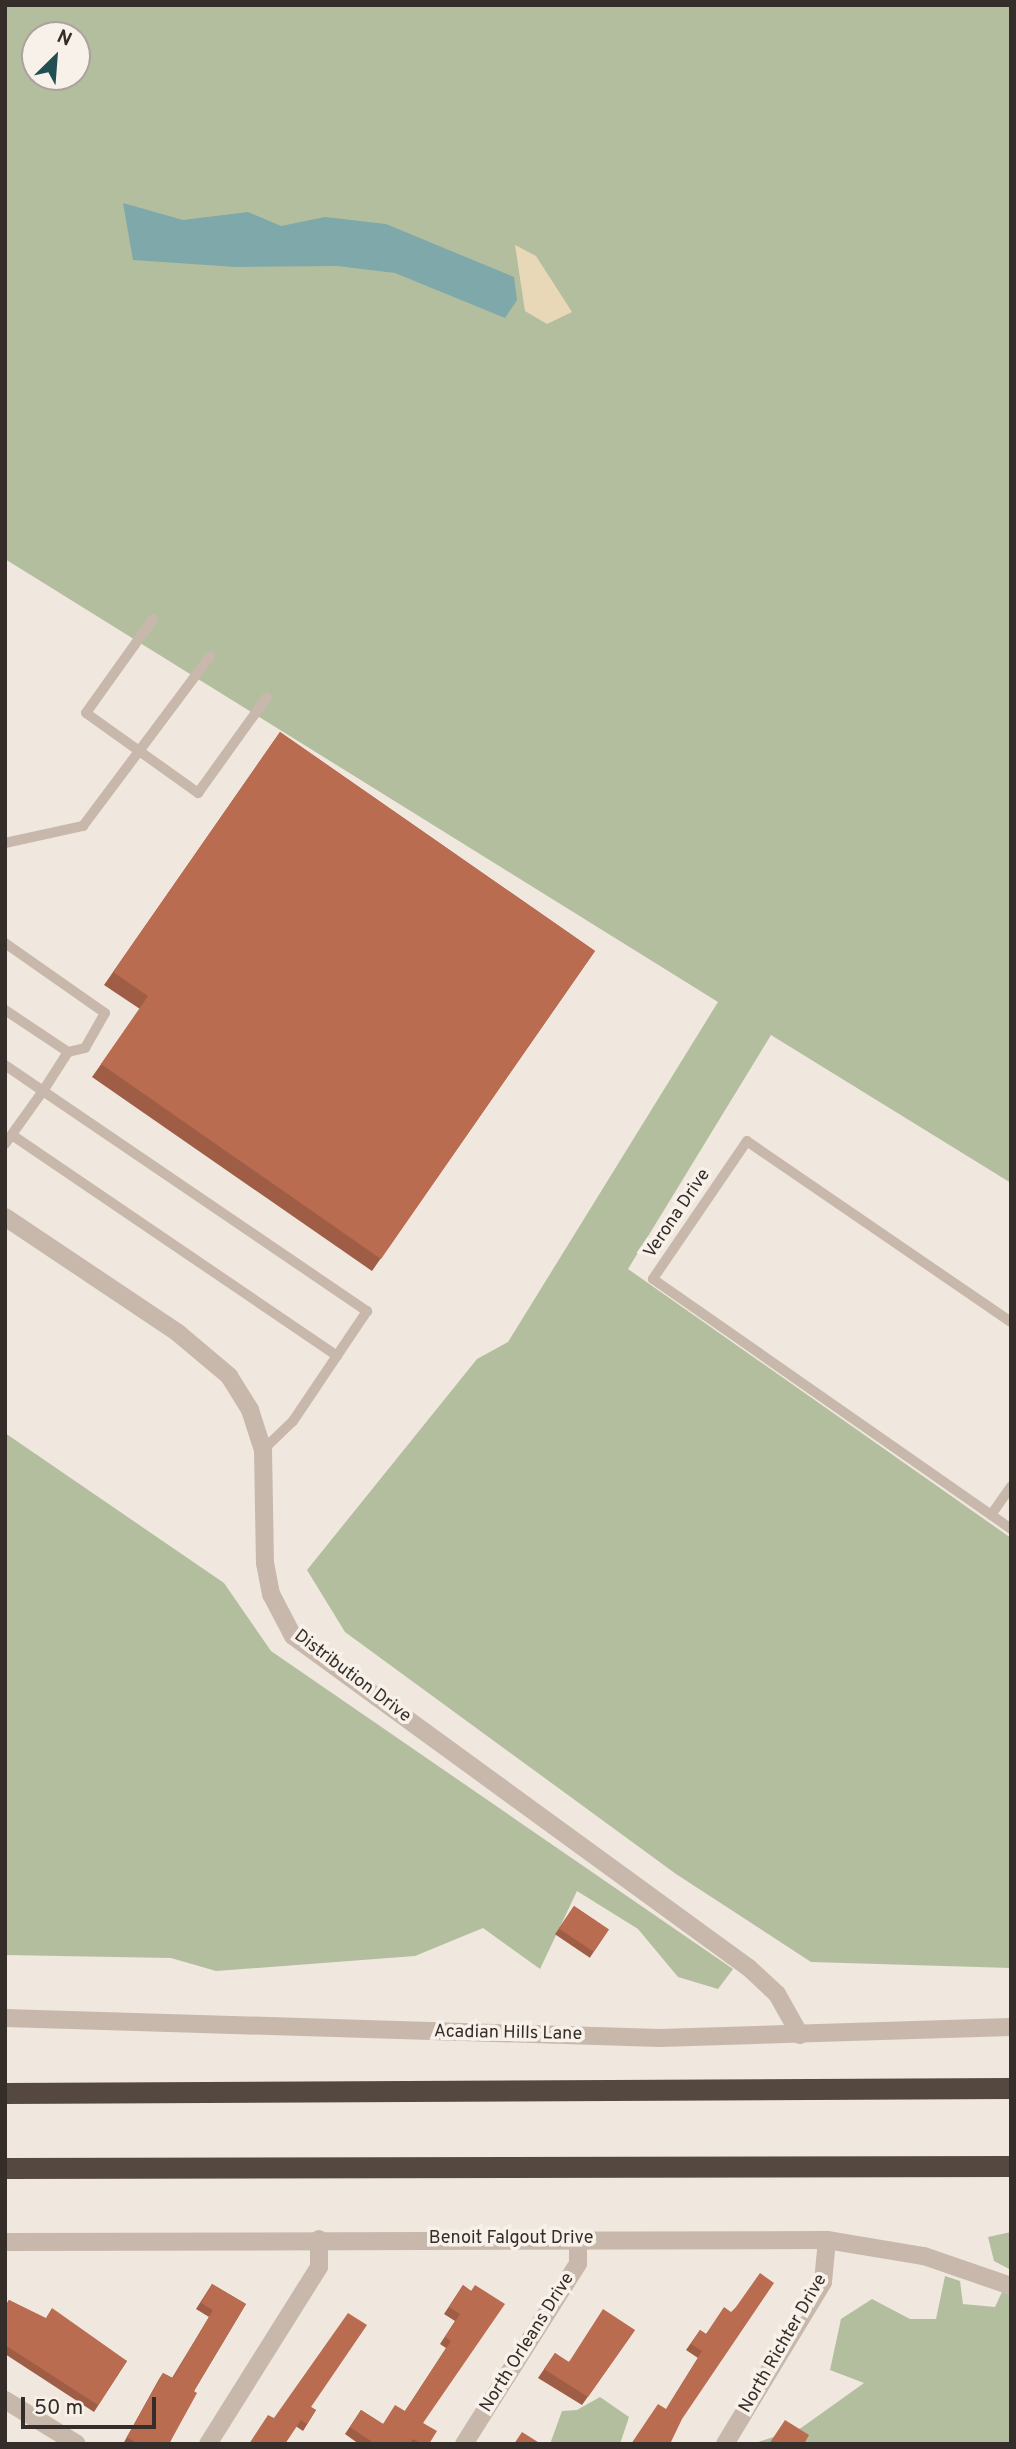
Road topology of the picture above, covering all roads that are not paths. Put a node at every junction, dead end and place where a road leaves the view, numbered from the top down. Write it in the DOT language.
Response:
graph roads {
  1 [pos="153,619"];
  2 [pos="210,656"];
  3 [pos="267,696"];
  4 [pos="141,752"];
  5 [pos="5,843"];
  6 [pos="5,943"];
  7 [pos="5,1010"];
  8 [pos="68,1052"];
  9 [pos="5,1065"];
  10 [pos="43,1091"];
  11 [pos="12,1135"];
  12 [pos="5,1144"];
  13 [pos="5,1217"];
  14 [pos="1011,1322"];
  15 [pos="337,1356"];
  16 [pos="263,1450"];
  17 [pos="1011,1486"];
  18 [pos="991,1515"];
  19 [pos="1011,1529"];
  20 [pos="5,2018"];
  21 [pos="1011,2027"];
  22 [pos="800,2035"];
  23 [pos="1011,2088"];
  24 [pos="5,2094"];
  25 [pos="962,2166"];
  26 [pos="1011,2166"];
  27 [pos="5,2168"];
  28 [pos="1011,2174"];
  29 [pos="319,2239"];
  30 [pos="578,2239"];
  31 [pos="827,2240"];
  32 [pos="5,2242"];
  33 [pos="1011,2286"];
  34 [pos="5,2400"];
  35 [pos="77,2444"];
  36 [pos="208,2444"];
  37 [pos="464,2444"];
  38 [pos="725,2444"];
  1 -- 4 [label="lane"];
  2 -- 4 [label="lane"];
  3 -- 4 [label="lane"];
  4 -- 5 [label="lane"];
  6 -- 8 [label="lane"];
  7 -- 8 [label="lane"];
  8 -- 10 [label="lane"];
  9 -- 10 [label="lane"];
  10 -- 11 [label="lane"];
  10 -- 15 [label="lane"];
  11 -- 12 [label="lane"];
  11 -- 15 [label="lane"];
  13 -- 16 [label="street, Distribution Drive"];
  14 -- 18 [label="lane, Verona Drive"];
  15 -- 16 [label="lane"];
  16 -- 22 [label="street, Distribution Drive"];
  17 -- 18 [label="lane"];
  18 -- 19 [label="lane, Verona Drive"];
  20 -- 22 [label="street, Acadian Hills Lane"];
  21 -- 22 [label="street, Acadian Hills Lane"];
  23 -- 24 [label="highway"];
  25 -- 26 [label="highway"];
  25 -- 27 [label="highway"];
  25 -- 28 [label="highway"];
  29 -- 30 [label="street, Benoit Falgout Drive"];
  29 -- 32 [label="street, Benoit Falgout Drive"];
  29 -- 36 [label="street"];
  30 -- 31 [label="street, Benoit Falgout Drive"];
  30 -- 37 [label="street, North Orleans Drive"];
  31 -- 33 [label="street, Benoit Falgout Drive"];
  31 -- 38 [label="street, North Richter Drive"];
  34 -- 35 [label="street"];
}
